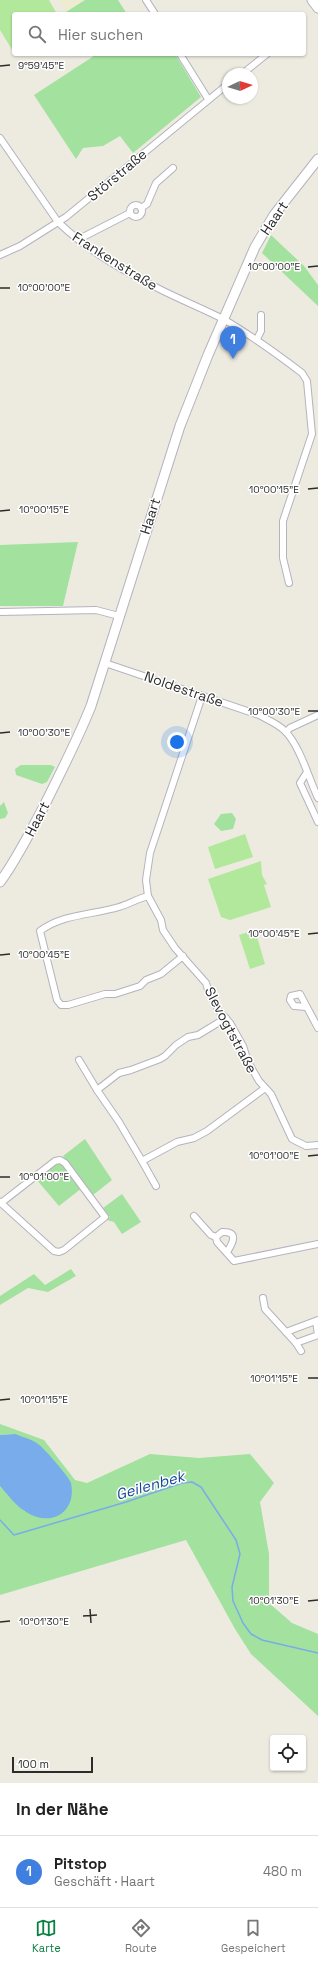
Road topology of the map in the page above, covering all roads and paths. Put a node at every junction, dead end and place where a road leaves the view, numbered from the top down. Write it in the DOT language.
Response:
graph roads {
  1 [pos="146,0"];
  2 [pos="312,0"];
  3 [pos="318,8"];
  4 [pos="154,12"];
  5 [pos="181,56"];
  6 [pos="264,56"];
  7 [pos="250,68"];
  8 [pos="222,88"];
  9 [pos="208,99"];
  10 [pos="0,138"];
  11 [pos="318,159"];
  12 [pos="172,168"];
  13 [pos="58,222"];
  14 [pos="79,240"];
  15 [pos="0,255"];
  16 [pos="261,315"];
  17 [pos="224,320"];
  18 [pos="257,339"];
  19 [pos="288,583"];
  20 [pos="0,612"];
  21 [pos="119,616"];
  22 [pos="105,663"];
  23 [pos="202,696"];
  24 [pos="318,715"];
  25 [pos="286,732"];
  26 [pos="307,772"];
  27 [pos="318,798"];
  28 [pos="318,822"];
  29 [pos="0,882"];
  30 [pos="148,896"];
  31 [pos="183,956"];
  32 [pos="306,1007"];
  33 [pos="226,1018"];
  34 [pos="318,1028"];
  35 [pos="79,1060"];
  36 [pos="265,1088"];
  37 [pos="98,1090"];
  38 [pos="318,1146"];
  39 [pos="142,1161"];
  40 [pos="156,1186"];
  41 [pos="0,1203"];
  42 [pos="194,1216"];
  43 [pos="216,1237"];
  44 [pos="318,1244"];
  45 [pos="227,1252"];
  46 [pos="263,1298"];
  47 [pos="317,1320"];
  48 [pos="286,1332"];
  49 [pos="318,1335"];
  50 [pos="296,1343"];
  51 [pos="301,1351"];
  1 -- 4 [label="street"];
  2 -- 3 [label="main road"];
  5 -- 9 [label="street"];
  6 -- 7 [label="street"];
  8 -- 9 [label="street, Störstraße"];
  9 -- 13 [label="street, Störstraße"];
  10 -- 13 [label="street, Frankenstraße"];
  11 -- 17 [label="main road, Haart"];
  12 -- 14 [label="street"];
  13 -- 14 [label="street, Frankenstraße"];
  13 -- 15 [label="street, Störstraße"];
  14 -- 17 [label="street, Frankenstraße"];
  16 -- 18 [label="street"];
  17 -- 18 [label="street, Frankenstraße"];
  17 -- 21 [label="main road, Haart"];
  18 -- 19 [label="street, Frankenstraße"];
  20 -- 21 [label="street"];
  21 -- 22 [label="main road, Haart"];
  22 -- 23 [label="street, Noldestraße"];
  22 -- 29 [label="main road, Haart"];
  23 -- 25 [label="street, Noldestraße"];
  23 -- 30 [label="street, Slevogtstraße"];
  24 -- 25 [label="street"];
  25 -- 26 [label="street, Noldestraße"];
  26 -- 27 [label="street, Noldestraße"];
  26 -- 28 [label="street"];
  30 -- 31 [label="street, Slevogtstraße"];
  30 -- 31 [label="street"];
  31 -- 33 [label="street, Slevogtstraße"];
  32 -- 34 [label="street"];
  33 -- 36 [label="street, Slevogtstraße"];
  33 -- 37 [label="street"];
  35 -- 37 [label="street"];
  36 -- 38 [label="street, Slevogtstraße"];
  36 -- 39 [label="street"];
  37 -- 39 [label="street"];
  39 -- 40 [label="street"];
  41 -- 41 [label="street"];
  42 -- 43 [label="street"];
  43 -- 45 [label="street"];
  43 -- 45 [label="street"];
  44 -- 45 [label="street"];
  46 -- 48 [label="street"];
  47 -- 48 [label="street"];
  47 -- 49 [label="street"];
  48 -- 50 [label="street"];
  49 -- 50 [label="street"];
  50 -- 51 [label="street"];
}
